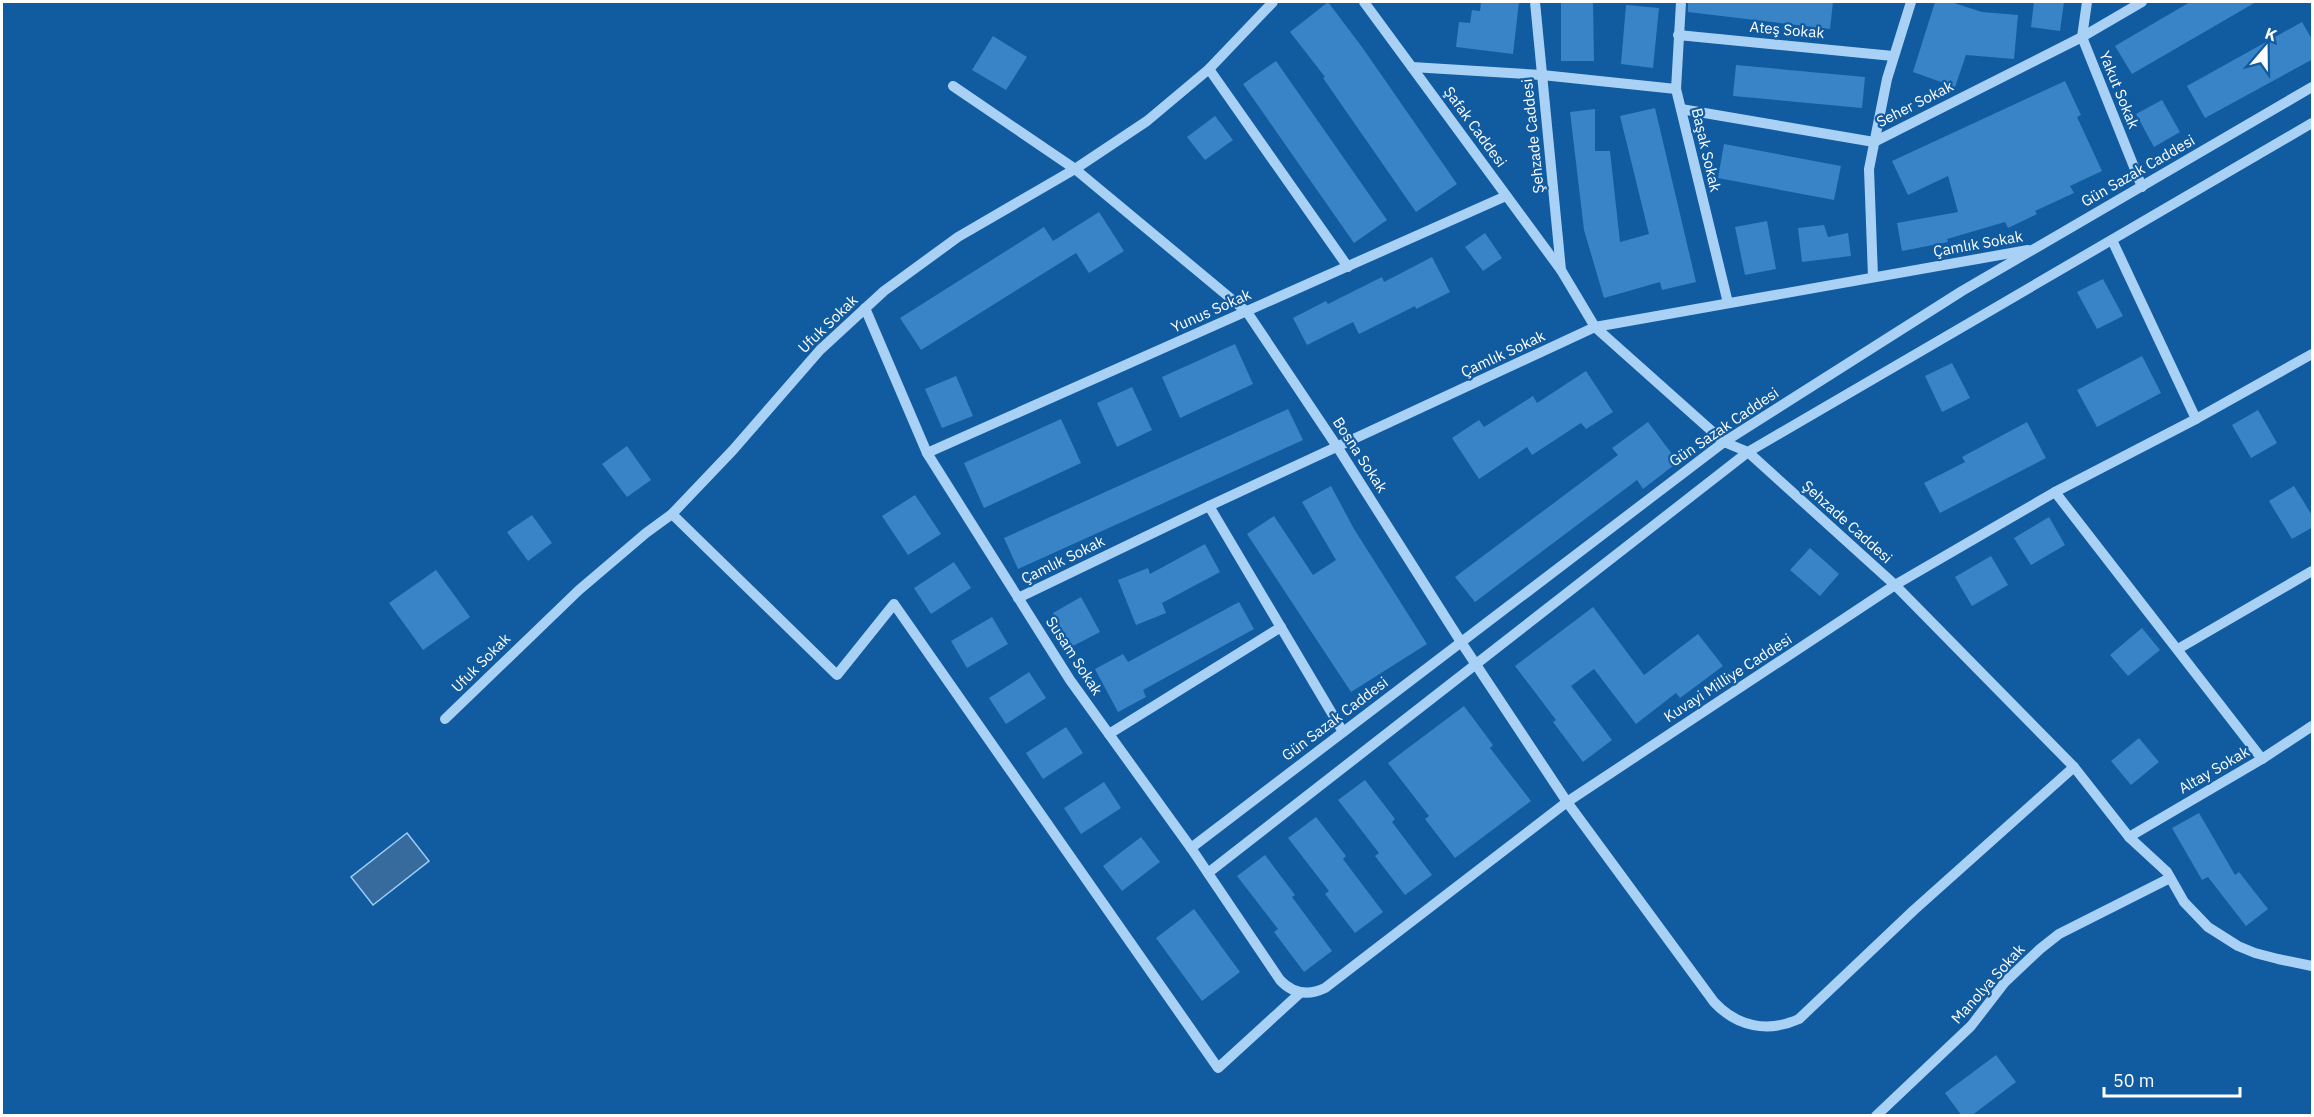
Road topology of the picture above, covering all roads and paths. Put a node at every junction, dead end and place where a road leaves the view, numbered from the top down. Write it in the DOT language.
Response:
graph roads {
  1 [pos="1273,2"];
  2 [pos="1364,2"];
  3 [pos="1534,2"];
  4 [pos="1681,2"];
  5 [pos="1911,2"];
  6 [pos="2087,2"];
  7 [pos="2142,2"];
  8 [pos="1678,35"];
  9 [pos="2082,37"];
  10 [pos="1893,56"];
  11 [pos="1412,67"];
  12 [pos="1209,69"];
  13 [pos="1542,75"];
  14 [pos="953,86"];
  15 [pos="2313,87"];
  16 [pos="1676,88"];
  17 [pos="1681,109"];
  18 [pos="2313,123"];
  19 [pos="1874,142"];
  20 [pos="1076,169"];
  21 [pos="2142,187"];
  22 [pos="1506,196"];
  23 [pos="2112,240"];
  24 [pos="2036,248"];
  25 [pos="1348,267"];
  26 [pos="1561,270"];
  27 [pos="1873,278"];
  28 [pos="1728,303"];
  29 [pos="865,308"];
  30 [pos="1247,312"];
  31 [pos="1595,327"];
  32 [pos="2313,354"];
  33 [pos="2196,419"];
  34 [pos="1724,442"];
  35 [pos="1338,448"];
  36 [pos="1748,452"];
  37 [pos="927,453"];
  38 [pos="2055,492"];
  39 [pos="1209,507"];
  40 [pos="672,514"];
  41 [pos="2313,571"];
  42 [pos="1895,585"];
  43 [pos="1018,598"];
  44 [pos="1281,627"];
  45 [pos="1461,642"];
  46 [pos="2178,649"];
  47 [pos="1476,664"];
  48 [pos="445,719"];
  49 [pos="2313,726"];
  50 [pos="1343,732"];
  51 [pos="1109,734"];
  52 [pos="2262,759"];
  53 [pos="2074,767"];
  54 [pos="1566,802"];
  55 [pos="2128,837"];
  56 [pos="1191,848"];
  57 [pos="1208,873"];
  58 [pos="2170,878"];
  59 [pos="2313,966"];
  60 [pos="1300,993"];
  61 [pos="1876,1116"];
  1 -- 12 [label="street, Ufuk Sokak"];
  2 -- 11 [label="street, Şafak Caddesi"];
  3 -- 13 [label="street, Şehzade Caddesi"];
  4 -- 8 [label="street, Başak Sokak"];
  5 -- 10 [label="street"];
  6 -- 9 [label="street, Yakut Sokak"];
  7 -- 9 [label="street, Seher Sokak"];
  8 -- 10 [label="street, Ateş Sokak"];
  8 -- 16 [label="street, Başak Sokak"];
  9 -- 19 [label="street, Seher Sokak"];
  9 -- 21 [label="street, Yakut Sokak"];
  10 -- 19 [label="street"];
  11 -- 13 [label="street"];
  11 -- 22 [label="street, Şafak Caddesi"];
  12 -- 20 [label="street, Ufuk Sokak"];
  12 -- 25 [label="street"];
  13 -- 16 [label="street"];
  13 -- 26 [label="street, Şehzade Caddesi"];
  14 -- 20 [label="street, Bosna Sokak"];
  15 -- 21 [label="street, Gün Sazak Caddesi"];
  16 -- 17 [label="street, Başak Sokak"];
  17 -- 19 [label="street, Seher Sokak"];
  17 -- 28 [label="street, Başak Sokak"];
  18 -- 23 [label="street"];
  19 -- 27 [label="street"];
  20 -- 29 [label="street, Ufuk Sokak"];
  20 -- 30 [label="street, Bosna Sokak"];
  21 -- 24 [label="street, Gün Sazak Caddesi"];
  22 -- 25 [label="street, Yunus Sokak"];
  22 -- 26 [label="street, Şafak Caddesi"];
  23 -- 33 [label="street"];
  23 -- 36 [label="street"];
  24 -- 27 [label="street, Çamlık Sokak"];
  24 -- 34 [label="street, Gün Sazak Caddesi"];
  25 -- 30 [label="street, Yunus Sokak"];
  26 -- 31 [label="street, Şehzade Caddesi"];
  27 -- 28 [label="street, Çamlık Sokak"];
  28 -- 31 [label="street, Çamlık Sokak"];
  29 -- 37 [label="street, Susam Sokak"];
  29 -- 40 [label="street, Ufuk Sokak"];
  30 -- 35 [label="street, Bosna Sokak"];
  30 -- 37 [label="street, Yunus Sokak"];
  31 -- 34 [label="street, Şehzade Caddesi"];
  31 -- 35 [label="street, Çamlık Sokak"];
  32 -- 33 [label="street, Kuvayi Milliye Caddesi"];
  33 -- 38 [label="street, Kuvayi Milliye Caddesi"];
  34 -- 36 [label="street, Şehzade Caddesi"];
  34 -- 45 [label="street, Gün Sazak Caddesi"];
  35 -- 39 [label="street, Çamlık Sokak"];
  35 -- 45 [label="street, Bosna Sokak"];
  36 -- 42 [label="street, Şehzade Caddesi"];
  36 -- 47 [label="street"];
  37 -- 43 [label="street, Susam Sokak"];
  38 -- 42 [label="street, Kuvayi Milliye Caddesi"];
  38 -- 46 [label="street"];
  39 -- 43 [label="street, Çamlık Sokak"];
  39 -- 44 [label="street"];
  40 -- 48 [label="street, Ufuk Sokak"];
  40 -- 60 [label="street"];
  41 -- 46 [label="street"];
  42 -- 53 [label="street, Şehzade Caddesi"];
  42 -- 54 [label="street, Kuvayi Milliye Caddesi"];
  43 -- 51 [label="street, Susam Sokak"];
  44 -- 50 [label="street"];
  44 -- 51 [label="street"];
  45 -- 47 [label="street, Bosna Sokak"];
  45 -- 50 [label="street, Gün Sazak Caddesi"];
  46 -- 52 [label="street"];
  47 -- 54 [label="street, Bosna Sokak"];
  47 -- 57 [label="street"];
  49 -- 52 [label="street, Altay Sokak"];
  50 -- 56 [label="street, Gün Sazak Caddesi"];
  51 -- 56 [label="street, Susam Sokak"];
  52 -- 55 [label="street, Altay Sokak"];
  53 -- 54 [label="street, Bosna Sokak"];
  53 -- 55 [label="street, Şehzade Caddesi"];
  54 -- 60 [label="street, Kuvayi Milliye Caddesi"];
  55 -- 58 [label="street, Şehzade Caddesi"];
  56 -- 57 [label="street, Susam Sokak"];
  57 -- 60 [label="street, Susam Sokak"];
  58 -- 59 [label="street, Şehzade Caddesi"];
  58 -- 61 [label="street, Manolya Sokak"];
}
